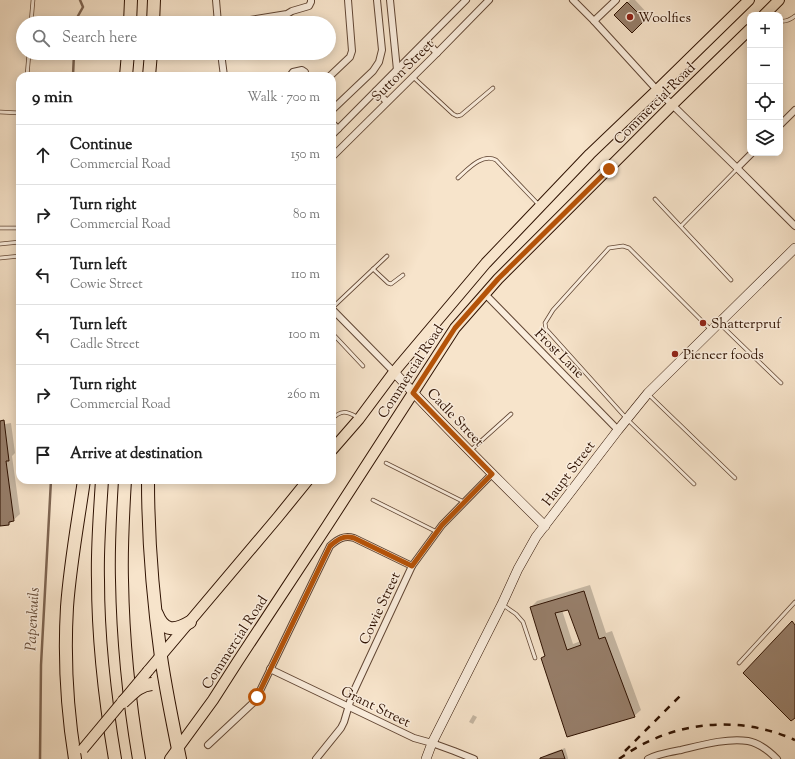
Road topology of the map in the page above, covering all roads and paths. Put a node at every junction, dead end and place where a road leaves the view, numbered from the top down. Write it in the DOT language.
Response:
graph roads {
  1 [pos="33,0"];
  2 [pos="131,0"];
  3 [pos="154,0"];
  4 [pos="216,0"];
  5 [pos="311,0"];
  6 [pos="348,0"];
  7 [pos="377,0"];
  8 [pos="390,0"];
  9 [pos="466,0"];
  10 [pos="489,0"];
  11 [pos="573,0"];
  12 [pos="616,0"];
  13 [pos="749,0"];
  14 [pos="779,0"];
  15 [pos="767,12"];
  16 [pos="32,16"];
  17 [pos="130,16"];
  18 [pos="153,16"];
  19 [pos="217,16"];
  20 [pos="275,16"];
  21 [pos="795,16"];
  22 [pos="594,21"];
  23 [pos="783,21"];
  24 [pos="747,32"];
  25 [pos="426,41"];
  26 [pos="437,53"];
  27 [pos="28,60"];
  28 [pos="127,60"];
  29 [pos="151,60"];
  30 [pos="222,60"];
  31 [pos="397,70"];
  32 [pos="27,72"];
  33 [pos="126,72"];
  34 [pos="150,72"];
  35 [pos="223,72"];
  36 [pos="293,72"];
  37 [pos="305,72"];
  38 [pos="334,72"];
  39 [pos="413,77"];
  40 [pos="493,88"];
  41 [pos="657,90"];
  42 [pos="376,91"];
  43 [pos="387,102"];
  44 [pos="672,104"];
  45 [pos="336,106"];
  46 [pos="795,110"];
  47 [pos="0,112"];
  48 [pos="16,113"];
  49 [pos="783,122"];
  50 [pos="336,127"];
  51 [pos="338,129"];
  52 [pos="336,153"];
  53 [pos="749,156"];
  54 [pos="737,168"];
  55 [pos="458,178"];
  56 [pos="656,199"];
  57 [pos="540,206"];
  58 [pos="681,226"];
  59 [pos="795,226"];
  60 [pos="0,228"];
  61 [pos="16,228"];
  62 [pos="16,242"];
  63 [pos="0,244"];
  64 [pos="795,248"];
  65 [pos="16,256"];
  66 [pos="387,256"];
  67 [pos="0,258"];
  68 [pos="373,269"];
  69 [pos="403,275"];
  70 [pos="731,280"];
  71 [pos="485,294"];
  72 [pos="336,305"];
  73 [pos="336,313"];
  74 [pos="719,322"];
  75 [pos="711,331"];
  76 [pos="336,337"];
  77 [pos="404,361"];
  78 [pos="363,366"];
  79 [pos="394,372"];
  80 [pos="424,376"];
  81 [pos="781,383"];
  82 [pos="413,393"];
  83 [pos="648,393"];
  84 [pos="511,414"];
  85 [pos="336,415"];
  86 [pos="360,418"];
  87 [pos="627,419"];
  88 [pos="618,430"];
  89 [pos="336,441"];
  90 [pos="470,452"];
  91 [pos="386,463"];
  92 [pos="492,474"];
  93 [pos="735,478"];
  94 [pos="83,484"];
  95 [pos="102,484"];
  96 [pos="125,484"];
  97 [pos="148,484"];
  98 [pos="305,484"];
  99 [pos="694,484"];
  100 [pos="373,500"];
  101 [pos="464,502"];
  102 [pos="545,526"];
  103 [pos="437,532"];
  104 [pos="412,566"];
  105 [pos="795,602"];
  106 [pos="502,604"];
  107 [pos="156,610"];
  108 [pos="190,622"];
  109 [pos="161,656"];
  110 [pos="535,658"];
  111 [pos="739,663"];
  112 [pos="270,669"];
  113 [pos="168,699"];
  114 [pos="123,702"];
  115 [pos="349,706"];
  116 [pos="432,743"];
  117 [pos="208,745"];
  118 [pos="179,754"];
  119 [pos="77,756"];
  120 [pos="115,759"];
  121 [pos="139,759"];
  122 [pos="170,759"];
  123 [pos="316,759"];
  124 [pos="426,759"];
  125 [pos="474,759"];
  126 [pos="650,759"];
  127 [pos="777,759"];
  1 -- 16 [label="lane"];
  2 -- 17 [label="highway"];
  3 -- 18 [label="highway"];
  4 -- 19 [label="street"];
  5 -- 20 [label="street"];
  6 -- 38 [label="street"];
  7 -- 45 [label="street"];
  8 -- 31 [label="street"];
  9 -- 25 [label="street, Sutton Street"];
  10 -- 26 [label="street, Sutton Street"];
  11 -- 22 [label="street"];
  12 -- 22 [label="street"];
  13 -- 41 [label="main road, Commercial Road"];
  14 -- 15 [label="main road"];
  21 -- 23 [label="lane"];
  22 -- 41 [label="street"];
  24 -- 44 [label="main road, Commercial Road"];
  25 -- 26 [label="street"];
  25 -- 31 [label="street, Sutton Street"];
  26 -- 39 [label="street, Sutton Street"];
  27 -- 32 [label="lane"];
  28 -- 33 [label="highway"];
  29 -- 34 [label="highway"];
  30 -- 35 [label="street"];
  31 -- 42 [label="street, Sutton Street"];
  36 -- 37 [label="street"];
  39 -- 40 [label="lane"];
  39 -- 43 [label="street, Sutton Street"];
  41 -- 44 [label="street"];
  41 -- 57 [label="main road, Commercial Road"];
  42 -- 43 [label="street"];
  42 -- 51 [label="street, Sutton Street"];
  43 -- 52 [label="street, Sutton Street"];
  44 -- 54 [label="street"];
  44 -- 71 [label="main road, Commercial Road"];
  46 -- 49 [label="street"];
  47 -- 48 [label="lane"];
  50 -- 51 [label="street"];
  53 -- 54 [label="street"];
  54 -- 58 [label="lane"];
  54 -- 59 [label="street"];
  55 -- 57 [label="lane"];
  56 -- 58 [label="lane"];
  57 -- 77 [label="main road, Commercial Road"];
  58 -- 70 [label="lane"];
  60 -- 61 [label="lane"];
  62 -- 63 [label="lane"];
  64 -- 74 [label="street, Haupt Street"];
  65 -- 67 [label="lane"];
  66 -- 68 [label="lane"];
  68 -- 69 [label="lane"];
  68 -- 72 [label="lane"];
  71 -- 80 [label="main road, Commercial Road"];
  71 -- 88 [label="street, Frost Lane"];
  73 -- 79 [label="street, Cadle Street"];
  74 -- 75 [label="street, Haupt Street"];
  74 -- 81 [label="lane"];
  75 -- 83 [label="street, Haupt Street"];
  75 -- 87 [label="lane"];
  76 -- 78 [label="lane"];
  77 -- 79 [label="main road, Commercial Road"];
  77 -- 80 [label="path"];
  79 -- 82 [label="street, Cadle Street"];
  79 -- 86 [label="main road, Commercial Road"];
  80 -- 82 [label="main road, Commercial Road"];
  82 -- 90 [label="street, Cadle Street"];
  82 -- 118 [label="main road, Commercial Road"];
  83 -- 87 [label="street, Haupt Street"];
  83 -- 93 [label="lane"];
  84 -- 90 [label="lane"];
  85 -- 86 [label="lane"];
  86 -- 89 [label="main road, Commercial Road"];
  87 -- 88 [label="street, Haupt Street"];
  87 -- 99 [label="lane"];
  88 -- 102 [label="street, Haupt Street"];
  90 -- 92 [label="street, Cadle Street"];
  91 -- 101 [label="lane"];
  92 -- 101 [label="street, Cowie Street"];
  92 -- 102 [label="street, Cadle Street"];
  94 -- 119 [label="highway"];
  95 -- 120 [label="highway"];
  96 -- 121 [label="highway"];
  97 -- 107 [label="highway"];
  98 -- 108 [label="main road"];
  100 -- 103 [label="lane"];
  101 -- 103 [label="street, Cowie Street"];
  102 -- 106 [label="street, Haupt Street"];
  103 -- 104 [label="street, Cowie Street"];
  104 -- 112 [label="street"];
  104 -- 115 [label="street, Cowie Street"];
  105 -- 111 [label="lane"];
  106 -- 110 [label="lane"];
  106 -- 116 [label="street, Haupt Street"];
  107 -- 108 [label="highway"];
  107 -- 109 [label="highway"];
  108 -- 109 [label="main road"];
  109 -- 113 [label="highway"];
  109 -- 114 [label="main road, bridge"];
  112 -- 115 [label="street, Grant Street"];
  112 -- 117 [label="street"];
  113 -- 114 [label="highway, bridge"];
  113 -- 118 [label="highway"];
  114 -- 119 [label="main road, bridge"];
  115 -- 116 [label="street, Grant Street"];
  115 -- 123 [label="street, Cowie Street"];
  116 -- 124 [label="street, Haupt Street"];
  116 -- 125 [label="street, Grant Street"];
  118 -- 122 [label="main road, Commercial Road"];
  126 -- 127 [label="street"];
}
